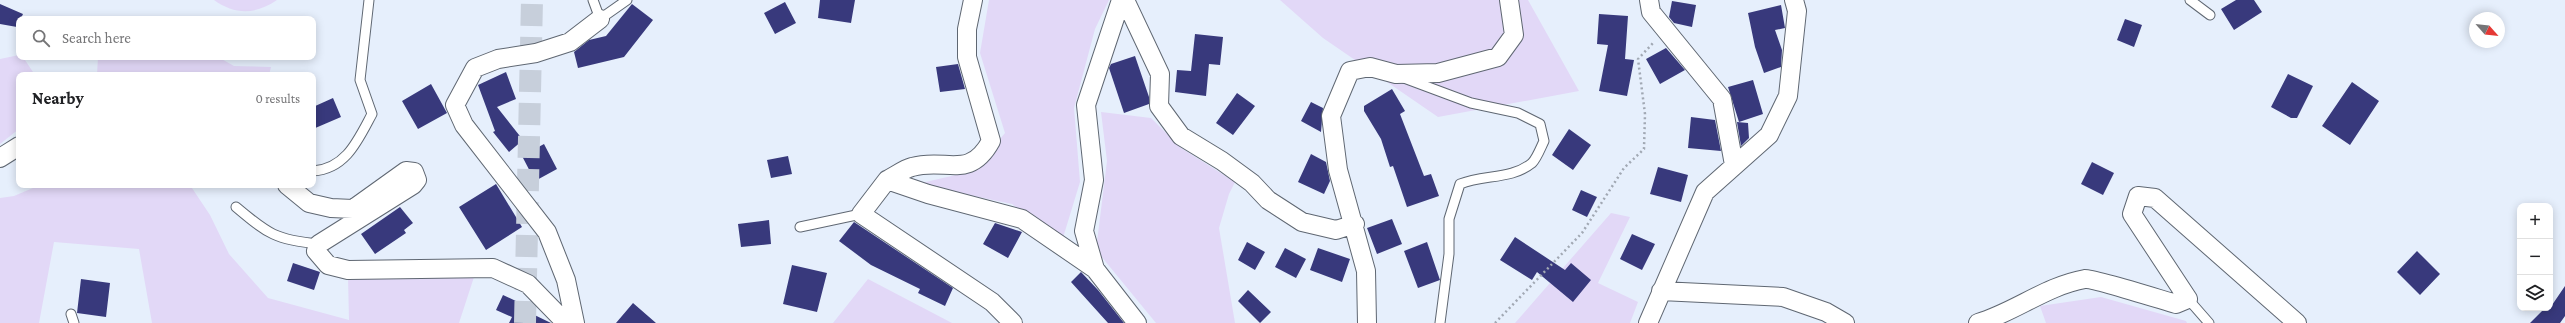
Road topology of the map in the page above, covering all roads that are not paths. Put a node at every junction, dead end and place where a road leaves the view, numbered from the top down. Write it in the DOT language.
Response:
graph roads {
  1 [pos="369,0"];
  2 [pos="593,0"];
  3 [pos="627,0"];
  4 [pos="973,0"];
  5 [pos="1121,0"];
  6 [pos="1125,0"];
  7 [pos="1509,0"];
  8 [pos="1649,0"];
  9 [pos="1794,0"];
  10 [pos="2190,0"];
  11 [pos="2210,15"];
  12 [pos="600,19"];
  13 [pos="1396,74"];
  14 [pos="16,148"];
  15 [pos="0,158"];
  16 [pos="1734,166"];
  17 [pos="316,171"];
  18 [pos="887,180"];
  19 [pos="291,188"];
  20 [pos="236,207"];
  21 [pos="861,214"];
  22 [pos="1355,224"];
  23 [pos="800,227"];
  24 [pos="319,244"];
  25 [pos="1095,269"];
  26 [pos="1661,291"];
  27 [pos="2188,299"];
  28 [pos="1985,322"];
  29 [pos="566,323"];
  30 [pos="575,323"];
  31 [pos="1013,323"];
  32 [pos="1137,323"];
  33 [pos="1367,323"];
  34 [pos="1440,323"];
  35 [pos="1648,323"];
  36 [pos="1845,323"];
  37 [pos="2209,323"];
  38 [pos="2297,323"];
  1 -- 17 [label="lane"];
  2 -- 12 [label="lane"];
  3 -- 12 [label="lane"];
  4 -- 18 [label="street"];
  5 -- 25 [label="street"];
  6 -- 22 [label="street"];
  7 -- 13 [label="street"];
  8 -- 16 [label="street"];
  9 -- 16 [label="street"];
  10 -- 11 [label="lane"];
  12 -- 30 [label="street"];
  13 -- 22 [label="street"];
  13 -- 34 [label="lane"];
  14 -- 15 [label="street"];
  16 -- 26 [label="street"];
  18 -- 21 [label="street"];
  18 -- 25 [label="street"];
  19 -- 24 [label="street"];
  20 -- 24 [label="lane"];
  21 -- 23 [label="lane"];
  21 -- 31 [label="street"];
  22 -- 33 [label="street"];
  24 -- 29 [label="street"];
  25 -- 32 [label="street"];
  26 -- 35 [label="street"];
  26 -- 36 [label="street"];
  27 -- 28 [label="street"];
  27 -- 37 [label="lane"];
  27 -- 38 [label="street"];
}
